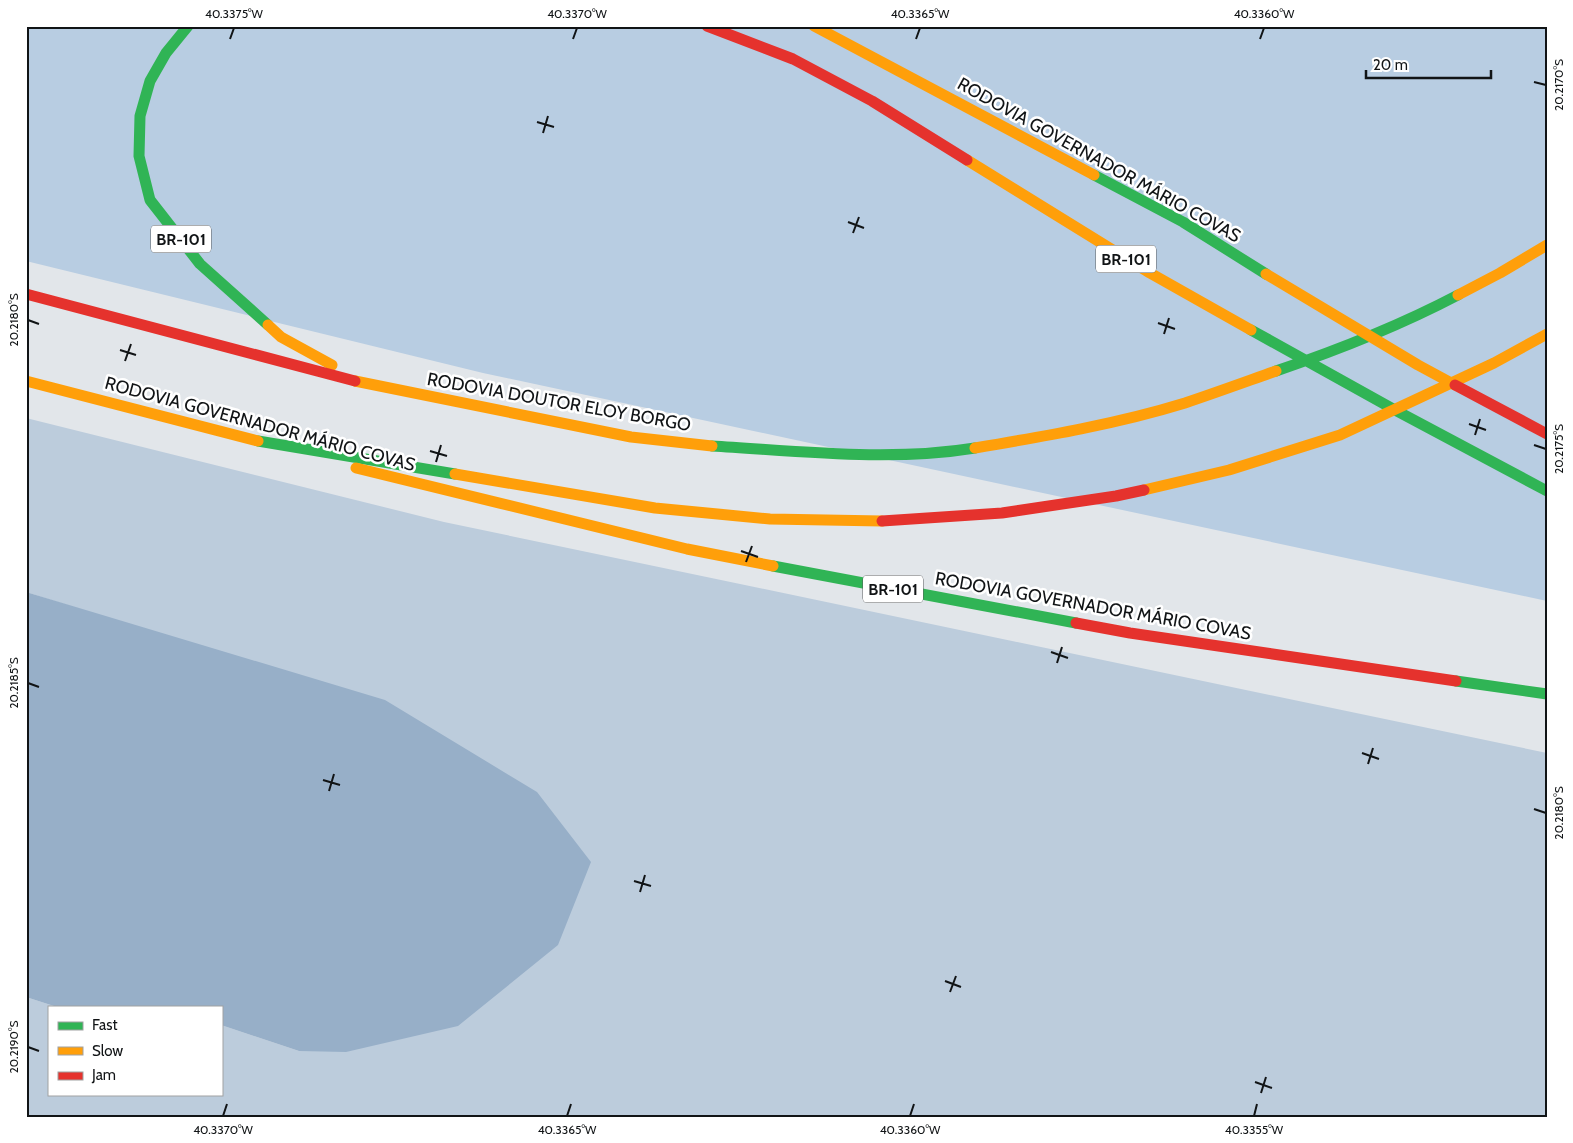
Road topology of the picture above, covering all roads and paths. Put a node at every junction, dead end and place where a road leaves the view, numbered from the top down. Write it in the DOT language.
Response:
graph roads {
  1 [pos="188,26"];
  2 [pos="707,26"];
  3 [pos="814,26"];
  4 [pos="1547,246"];
  5 [pos="26,294"];
  6 [pos="1547,334"];
  7 [pos="26,381"];
  8 [pos="366,384"];
  9 [pos="1547,434"];
  10 [pos="248,439"];
  11 [pos="1547,491"];
  12 [pos="1547,694"];
  1 -- 8 [label="main road, BR-101"];
  2 -- 11 [label="main road, BR-101"];
  3 -- 9 [label="main road, RODOVIA GOVERNADOR MÁRIO COVAS"];
  4 -- 8 [label="main road, RODOVIA DOUTOR ELOY BORGO"];
  5 -- 8 [label="main road"];
  6 -- 10 [label="main road"];
  7 -- 10 [label="main road, RODOVIA GOVERNADOR MÁRIO COVAS / BR-101"];
  10 -- 12 [label="main road, RODOVIA GOVERNADOR MÁRIO COVAS / BR-101"];
}
